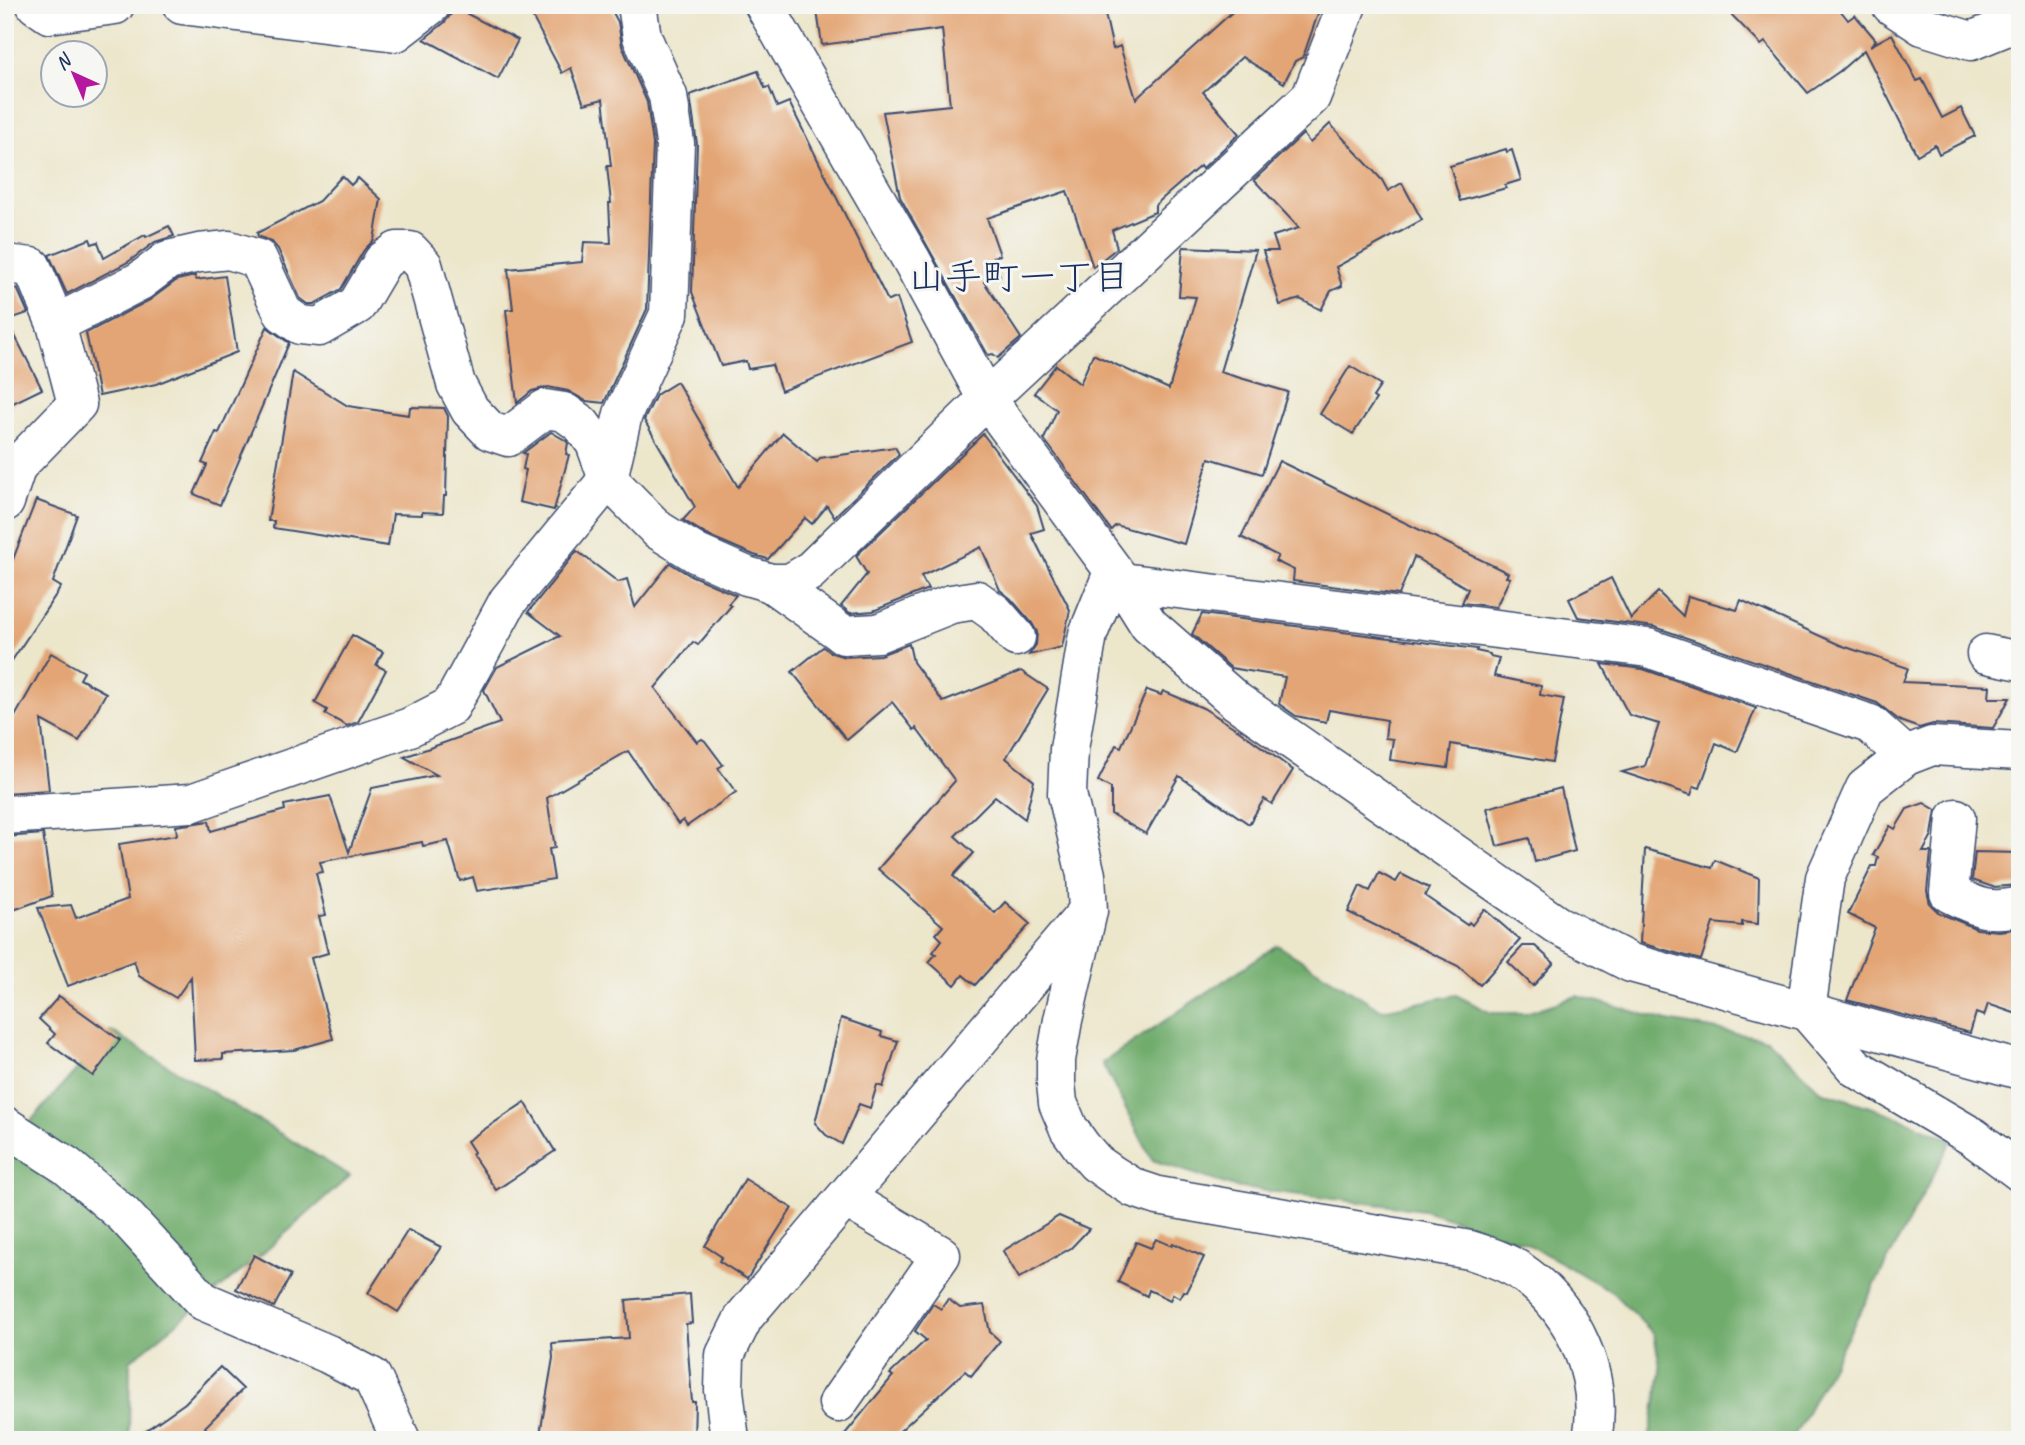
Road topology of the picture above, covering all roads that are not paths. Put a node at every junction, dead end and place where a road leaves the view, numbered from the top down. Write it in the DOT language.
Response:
graph roads {
  1 [pos="36,5"];
  2 [pos="115,5"];
  3 [pos="182,5"];
  4 [pos="431,5"];
  5 [pos="637,5"];
  6 [pos="764,5"];
  7 [pos="1347,5"];
  8 [pos="1891,5"];
  9 [pos="2020,21"];
  10 [pos="5,264"];
  11 [pos="56,324"];
  12 [pos="987,399"];
  13 [pos="608,480"];
  14 [pos="5,502"];
  15 [pos="1117,577"];
  16 [pos="771,583"];
  17 [pos="1016,637"];
  18 [pos="2020,751"];
  19 [pos="1906,756"];
  20 [pos="5,815"];
  21 [pos="1956,818"];
  22 [pos="2020,906"];
  23 [pos="1088,911"];
  24 [pos="1806,1010"];
  25 [pos="2020,1070"];
  26 [pos="5,1126"];
  27 [pos="2020,1172"];
  28 [pos="846,1199"];
  29 [pos="838,1403"];
  30 [pos="401,1440"];
  31 [pos="730,1440"];
  32 [pos="1592,1440"];
  1 -- 2 [label="street"];
  3 -- 4 [label="street"];
  5 -- 13 [label="street"];
  6 -- 12 [label="street"];
  7 -- 12 [label="street"];
  8 -- 9 [label="street"];
  10 -- 11 [label="street"];
  11 -- 13 [label="street"];
  11 -- 14 [label="street"];
  12 -- 15 [label="street"];
  12 -- 16 [label="street"];
  13 -- 16 [label="street"];
  13 -- 20 [label="street"];
  15 -- 19 [label="street"];
  15 -- 23 [label="street"];
  15 -- 24 [label="street"];
  16 -- 17 [label="street"];
  18 -- 19 [label="street"];
  19 -- 24 [label="street"];
  21 -- 22 [label="street"];
  23 -- 28 [label="street"];
  23 -- 32 [label="street"];
  24 -- 25 [label="street"];
  24 -- 27 [label="street"];
  26 -- 30 [label="street"];
  28 -- 29 [label="street"];
  28 -- 31 [label="street"];
}
